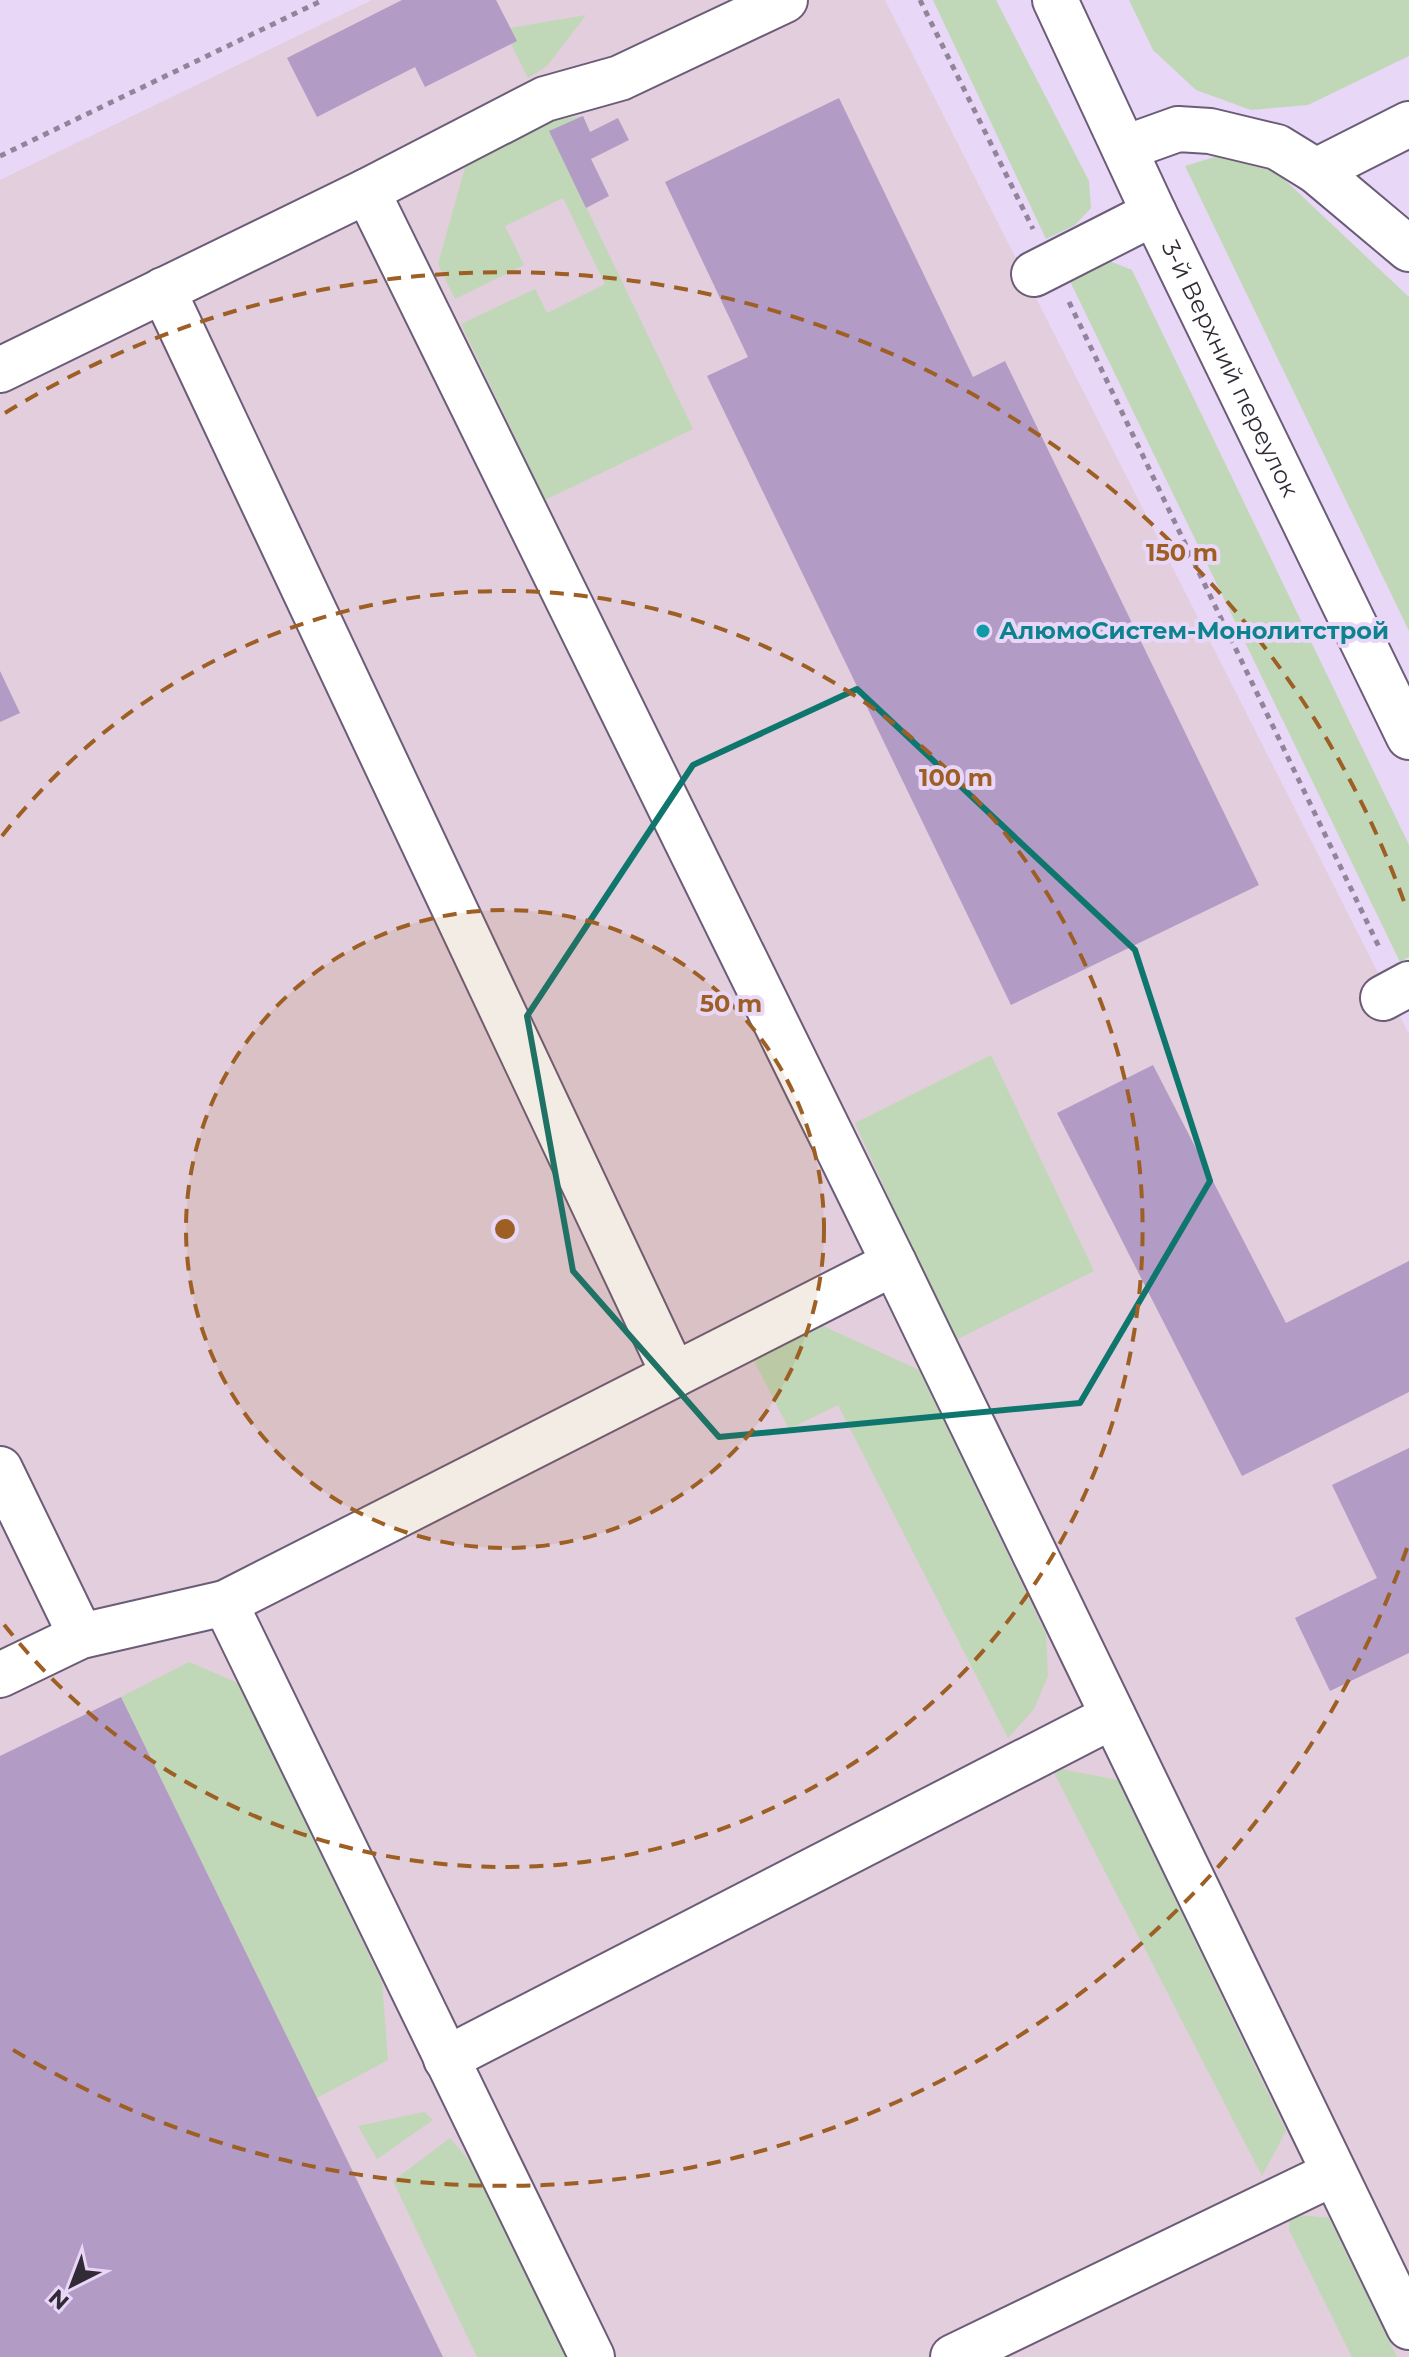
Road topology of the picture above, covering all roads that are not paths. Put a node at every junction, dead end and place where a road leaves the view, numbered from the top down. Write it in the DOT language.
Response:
graph roads {
  1 [pos="785,0"];
  2 [pos="1055,0"];
  3 [pos="1409,124"];
  4 [pos="1125,148"];
  5 [pos="1316,171"];
  6 [pos="367,191"];
  7 [pos="1154,213"];
  8 [pos="1409,249"];
  9 [pos="1042,270"];
  10 [pos="163,290"];
  11 [pos="0,370"];
  12 [pos="1409,737"];
  13 [pos="894,1263"];
  14 [pos="674,1375"];
  15 [pos="0,1469"];
  16 [pos="225,1603"];
  17 [pos="81,1636"];
  18 [pos="0,1675"];
  19 [pos="1113,1716"];
  20 [pos="446,2059"];
  21 [pos="1334,2173"];
  22 [pos="1409,2327"];
  23 [pos="592,2357"];
  24 [pos="953,2357"];
  1 -- 6 [label="street"];
  2 -- 4 [label="street, 3-й Верхний переулок"];
  3 -- 5 [label="street"];
  4 -- 5 [label="street"];
  4 -- 7 [label="street, 3-й Верхний переулок"];
  5 -- 8 [label="street"];
  6 -- 10 [label="street"];
  6 -- 13 [label="street"];
  7 -- 9 [label="street"];
  7 -- 12 [label="street, 3-й Верхний переулок"];
  10 -- 11 [label="street"];
  10 -- 14 [label="street"];
  13 -- 14 [label="street"];
  13 -- 19 [label="street"];
  14 -- 16 [label="street"];
  15 -- 17 [label="street"];
  16 -- 17 [label="street"];
  16 -- 20 [label="street"];
  17 -- 18 [label="street"];
  19 -- 20 [label="street"];
  19 -- 21 [label="street"];
  20 -- 23 [label="street"];
  21 -- 22 [label="street"];
  21 -- 24 [label="street"];
}
